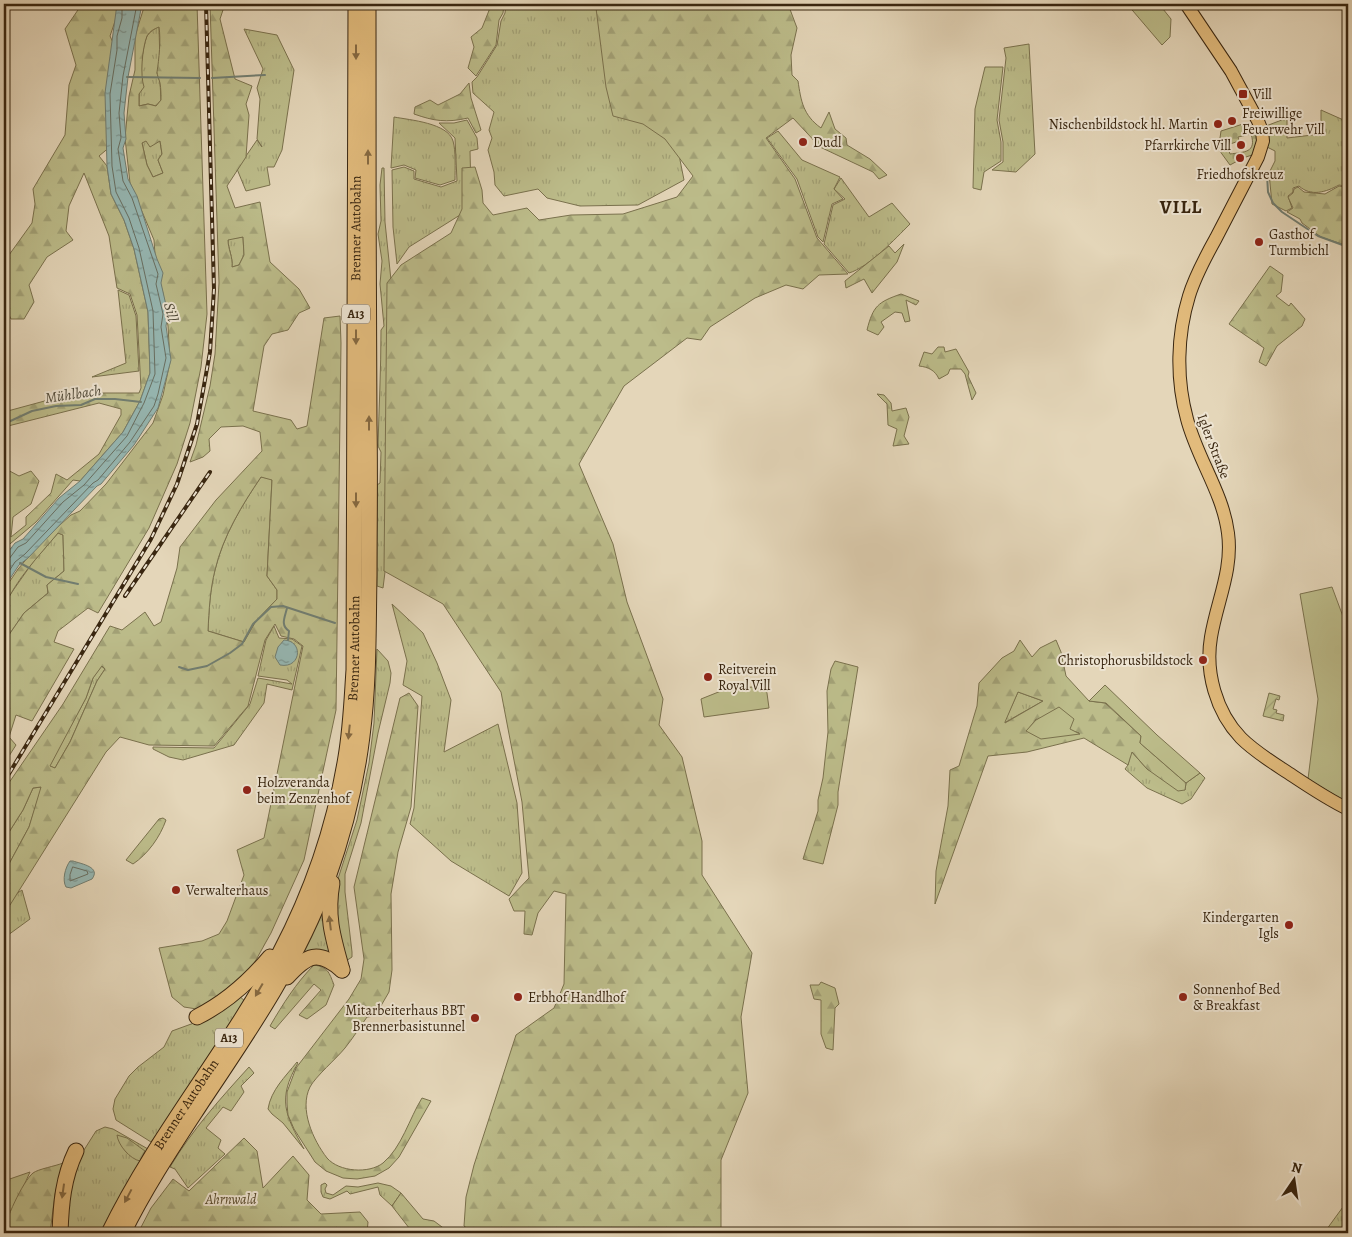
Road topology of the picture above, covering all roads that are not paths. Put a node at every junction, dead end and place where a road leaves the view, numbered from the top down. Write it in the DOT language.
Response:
graph roads {
  1 [pos="356,4"];
  2 [pos="368,4"];
  3 [pos="1186,4"];
  4 [pos="362,627"];
  5 [pos="1348,809"];
  6 [pos="343,831"];
  7 [pos="290,932"];
  8 [pos="273,993"];
  9 [pos="197,1017"];
  10 [pos="167,1143"];
  11 [pos="76,1151"];
  12 [pos="155,1163"];
  13 [pos="60,1233"];
  14 [pos="109,1233"];
  15 [pos="123,1233"];
  1 -- 4 [label="highway, Brenner Autobahn / A13, one-way"];
  4 -- 2 [label="highway, Brenner Autobahn / A13, one-way"];
  3 -- 5 [label="main road, Igler Straße"];
  4 -- 6 [label="highway, Brenner Autobahn / A13"];
  4 -- 7 [label="highway, Brenner Autobahn / A13, one-way"];
  6 -- 8 [label="highway, Brenner Autobahn / A13"];
  8 -- 6 [label="highway, one-way"];
  7 -- 9 [label="highway"];
  7 -- 10 [label="highway, Brenner Autobahn / A13, one-way"];
  8 -- 10 [label="highway, Brenner Autobahn / A13"];
  10 -- 12 [label="highway, Brenner Autobahn / A13"];
  11 -- 13 [label="highway, one-way"];
  12 -- 14 [label="highway, Brenner Autobahn / A13, one-way"];
  12 -- 15 [label="highway, Brenner Autobahn / A13"];
}
